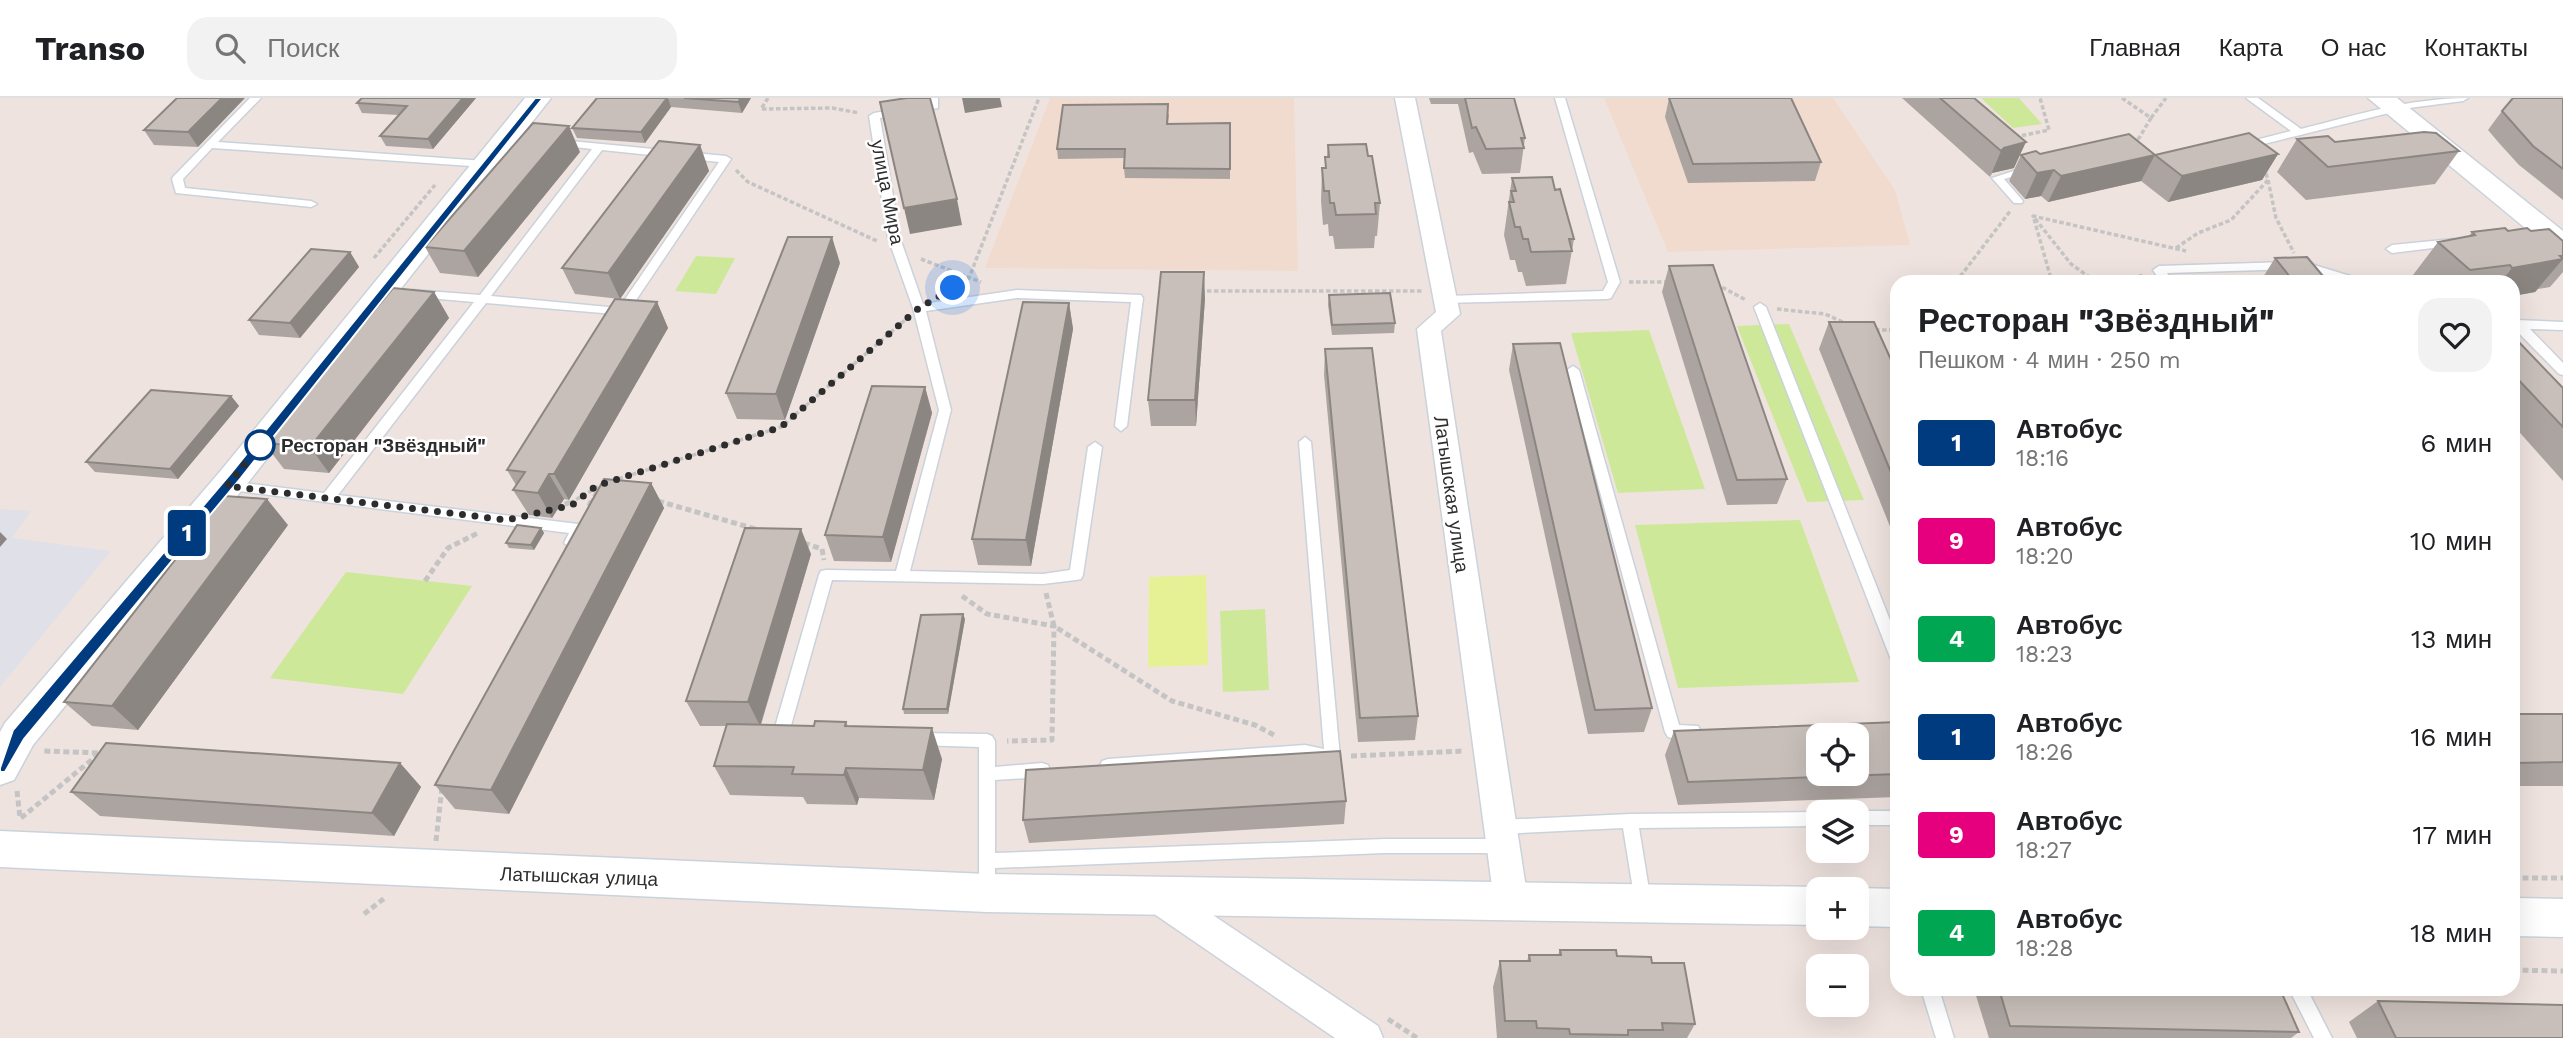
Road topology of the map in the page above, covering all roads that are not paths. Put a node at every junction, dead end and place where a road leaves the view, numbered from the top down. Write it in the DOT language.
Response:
graph roads {
  1 [pos="256,98"];
  2 [pos="538,98"];
  3 [pos="933,98"];
  4 [pos="1405,98"];
  5 [pos="1560,98"];
  6 [pos="2251,98"];
  7 [pos="2463,98"];
  8 [pos="2389,104"];
  9 [pos="2300,133"];
  10 [pos="2007,139"];
  11 [pos="546,141"];
  12 [pos="209,145"];
  13 [pos="599,146"];
  14 [pos="2230,150"];
  15 [pos="485,164"];
  16 [pos="2018,201"];
  17 [pos="311,204"];
  18 [pos="2549,238"];
  19 [pos="2470,241"];
  20 [pos="2392,249"];
  21 [pos="2301,265"];
  22 [pos="2163,275"];
  23 [pos="2309,275"];
  24 [pos="2333,275"];
  25 [pos="397,290"];
  26 [pos="1445,296"];
  27 [pos="483,299"];
  28 [pos="1760,307"];
  29 [pos="919,308"];
  30 [pos="2520,324"];
  31 [pos="2563,326"];
  32 [pos="2520,328"];
  33 [pos="1573,370"];
  34 [pos="2563,371"];
  35 [pos="1121,426"];
  36 [pos="1305,442"];
  37 [pos="1095,447"];
  38 [pos="227,486"];
  39 [pos="328,498"];
  40 [pos="565,553"];
  41 [pos="902,576"];
  42 [pos="1890,639"];
  43 [pos="1712,731"];
  44 [pos="808,735"];
  45 [pos="905,738"];
  46 [pos="1098,766"];
  47 [pos="0,768"];
  48 [pos="1057,769"];
  49 [pos="988,774"];
  50 [pos="1869,818"];
  51 [pos="1890,818"];
  52 [pos="1806,819"];
  53 [pos="1630,821"];
  54 [pos="1502,836"];
  55 [pos="0,849"];
  56 [pos="988,877"];
  57 [pos="1158,898"];
  58 [pos="1511,901"];
  59 [pos="1643,904"];
  60 [pos="1806,906"];
  61 [pos="1869,907"];
  62 [pos="1890,908"];
  63 [pos="2520,917"];
  64 [pos="2563,918"];
  65 [pos="1932,996"];
  66 [pos="2302,996"];
  67 [pos="1365,1038"];
  68 [pos="1945,1038"];
  69 [pos="2323,1038"];
  1 -- 12 [label="lane"];
  2 -- 15 [label="street"];
  3 -- 29 [label="lane, улица Мира"];
  4 -- 26 [label="street"];
  5 -- 26 [label="lane"];
  6 -- 9 [label="lane"];
  7 -- 8 [label="lane"];
  8 -- 9 [label="lane"];
  8 -- 18 [label="street"];
  9 -- 14 [label="lane"];
  10 -- 16 [label="lane"];
  11 -- 13 [label="lane"];
  12 -- 15 [label="lane"];
  12 -- 17 [label="lane"];
  13 -- 27 [label="lane"];
  13 -- 27 [label="lane"];
  15 -- 25 [label="street"];
  19 -- 20 [label="lane"];
  21 -- 22 [label="lane"];
  21 -- 23 [label="lane"];
  21 -- 24 [label="lane"];
  25 -- 27 [label="lane"];
  25 -- 38 [label="street"];
  26 -- 54 [label="street, Латышская улица"];
  27 -- 39 [label="lane"];
  28 -- 42 [label="lane"];
  29 -- 35 [label="lane"];
  29 -- 41 [label="lane, улица Мира"];
  30 -- 31 [label="lane"];
  32 -- 34 [label="lane"];
  33 -- 43 [label="lane"];
  36 -- 46 [label="lane"];
  37 -- 41 [label="lane"];
  38 -- 39 [label="lane"];
  38 -- 47 [label="street"];
  39 -- 40 [label="lane"];
  41 -- 44 [label="lane"];
  45 -- 49 [label="lane"];
  48 -- 49 [label="lane"];
  49 -- 56 [label="lane"];
  50 -- 51 [label="lane"];
  52 -- 53 [label="lane"];
  53 -- 54 [label="lane"];
  53 -- 59 [label="lane"];
  54 -- 56 [label="lane"];
  54 -- 58 [label="street, Латышская улица"];
  55 -- 56 [label="street, Латышская улица"];
  56 -- 57 [label="street, Латышская улица"];
  57 -- 58 [label="street, Латышская улица"];
  57 -- 67 [label="street"];
  58 -- 59 [label="street, Латышская улица"];
  59 -- 60 [label="street, Латышская улица"];
  61 -- 62 [label="street"];
  63 -- 64 [label="street"];
  65 -- 68 [label="lane"];
  66 -- 69 [label="lane"];
}
